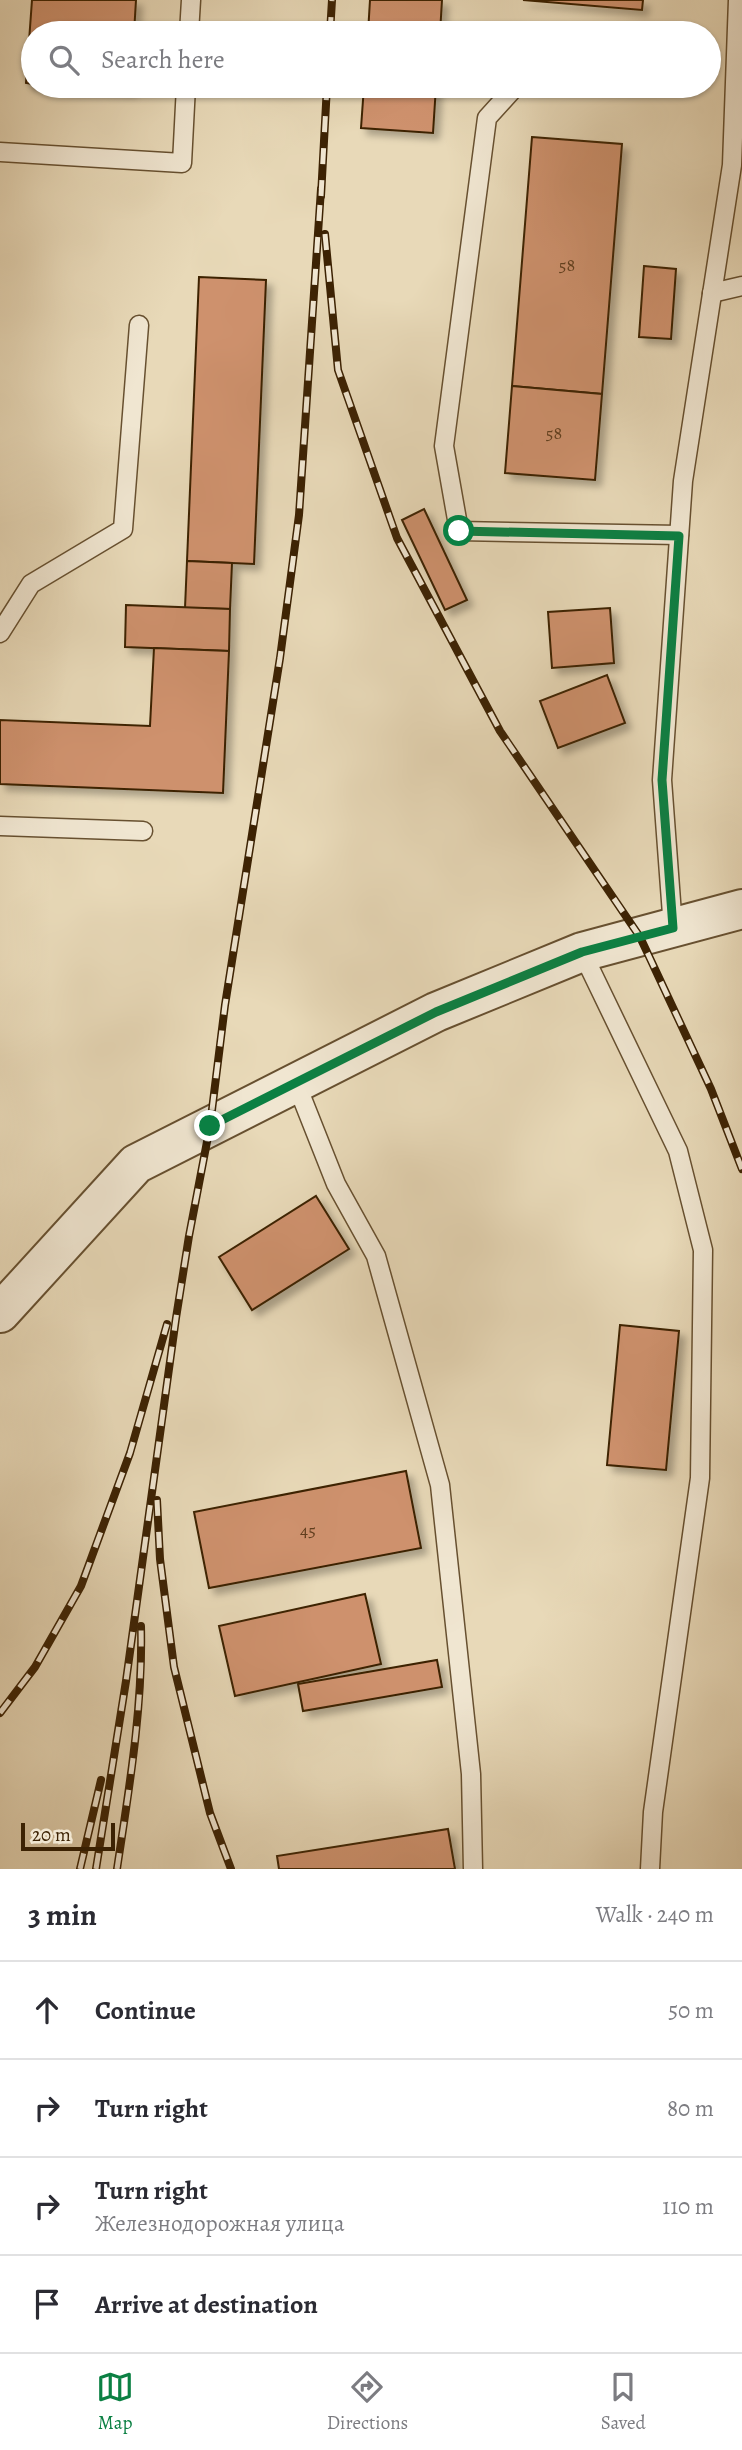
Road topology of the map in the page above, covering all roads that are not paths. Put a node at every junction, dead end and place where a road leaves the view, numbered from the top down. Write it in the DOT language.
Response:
graph roads {
  1 [pos="191,0"];
  2 [pos="738,0"];
  3 [pos="190,21"];
  4 [pos="185,98"];
  5 [pos="505,98"];
  6 [pos="0,152"];
  7 [pos="742,286"];
  8 [pos="712,293"];
  9 [pos="139,325"];
  10 [pos="679,536"];
  11 [pos="0,633"];
  12 [pos="0,826"];
  13 [pos="143,831"];
  14 [pos="742,909"];
  15 [pos="673,928"];
  16 [pos="582,952"];
  17 [pos="296,1083"];
  18 [pos="0,1313"];
  19 [pos="474,1869"];
  20 [pos="650,1869"];
  1 -- 3 [label="lane"];
  2 -- 8 [label="lane"];
  4 -- 6 [label="lane"];
  5 -- 10 [label="lane"];
  7 -- 8 [label="lane"];
  8 -- 10 [label="lane"];
  9 -- 11 [label="lane"];
  10 -- 15 [label="lane"];
  12 -- 13 [label="lane"];
  14 -- 15 [label="street"];
  15 -- 16 [label="street"];
  16 -- 17 [label="street"];
  16 -- 20 [label="lane"];
  17 -- 18 [label="street"];
  17 -- 19 [label="lane"];
}
